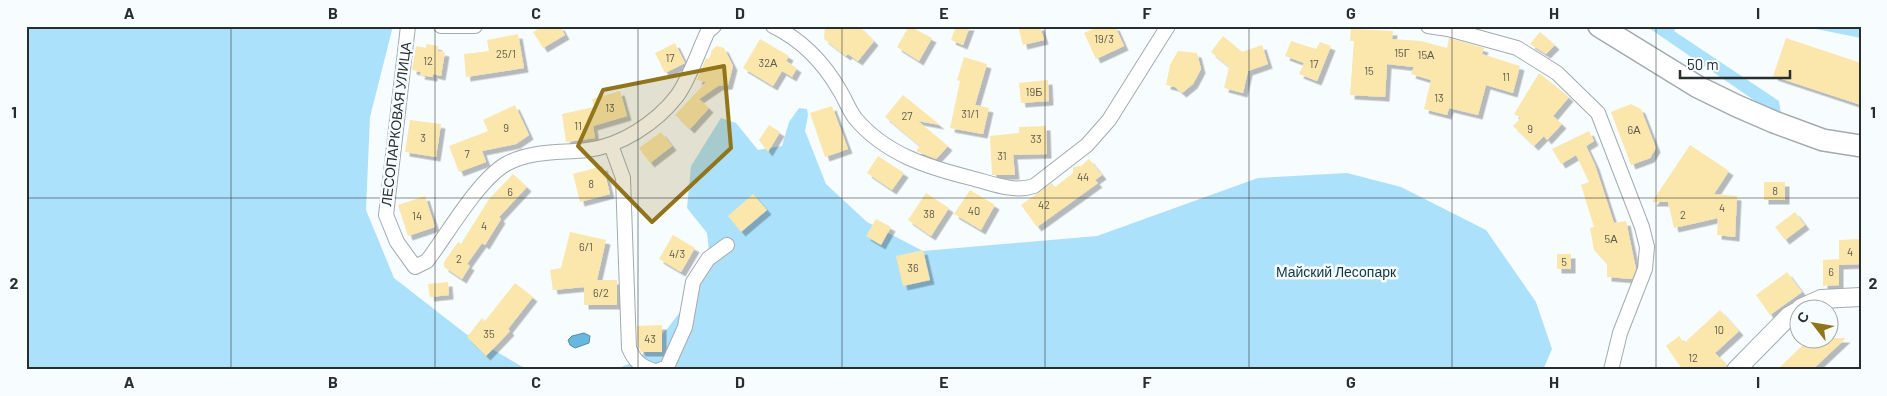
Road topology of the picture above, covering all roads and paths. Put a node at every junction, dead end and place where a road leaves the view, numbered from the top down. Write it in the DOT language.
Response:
graph roads {
  1 [pos="408,26"];
  2 [pos="440,26"];
  3 [pos="475,26"];
  4 [pos="714,26"];
  5 [pos="773,26"];
  6 [pos="1168,26"];
  7 [pos="1428,26"];
  8 [pos="1603,29"];
  9 [pos="611,145"];
  10 [pos="1861,146"];
  11 [pos="727,245"];
  12 [pos="1861,297"];
  13 [pos="1840,298"];
  14 [pos="1790,315"];
  15 [pos="652,370"];
  16 [pos="659,370"];
  17 [pos="1610,370"];
  18 [pos="1736,370"];
  1 -- 9 [label="street, ЛЕСОПАРКОВАЯ УЛИЦА"];
  2 -- 3 [label="street"];
  4 -- 9 [label="street, ЛЕСОПАРКОВАЯ УЛИЦА"];
  5 -- 6 [label="street"];
  7 -- 17 [label="street"];
  8 -- 10 [label="main road"];
  9 -- 15 [label="street"];
  11 -- 16 [label="street"];
  12 -- 13 [label="street"];
  14 -- 18 [label="street"];
}
